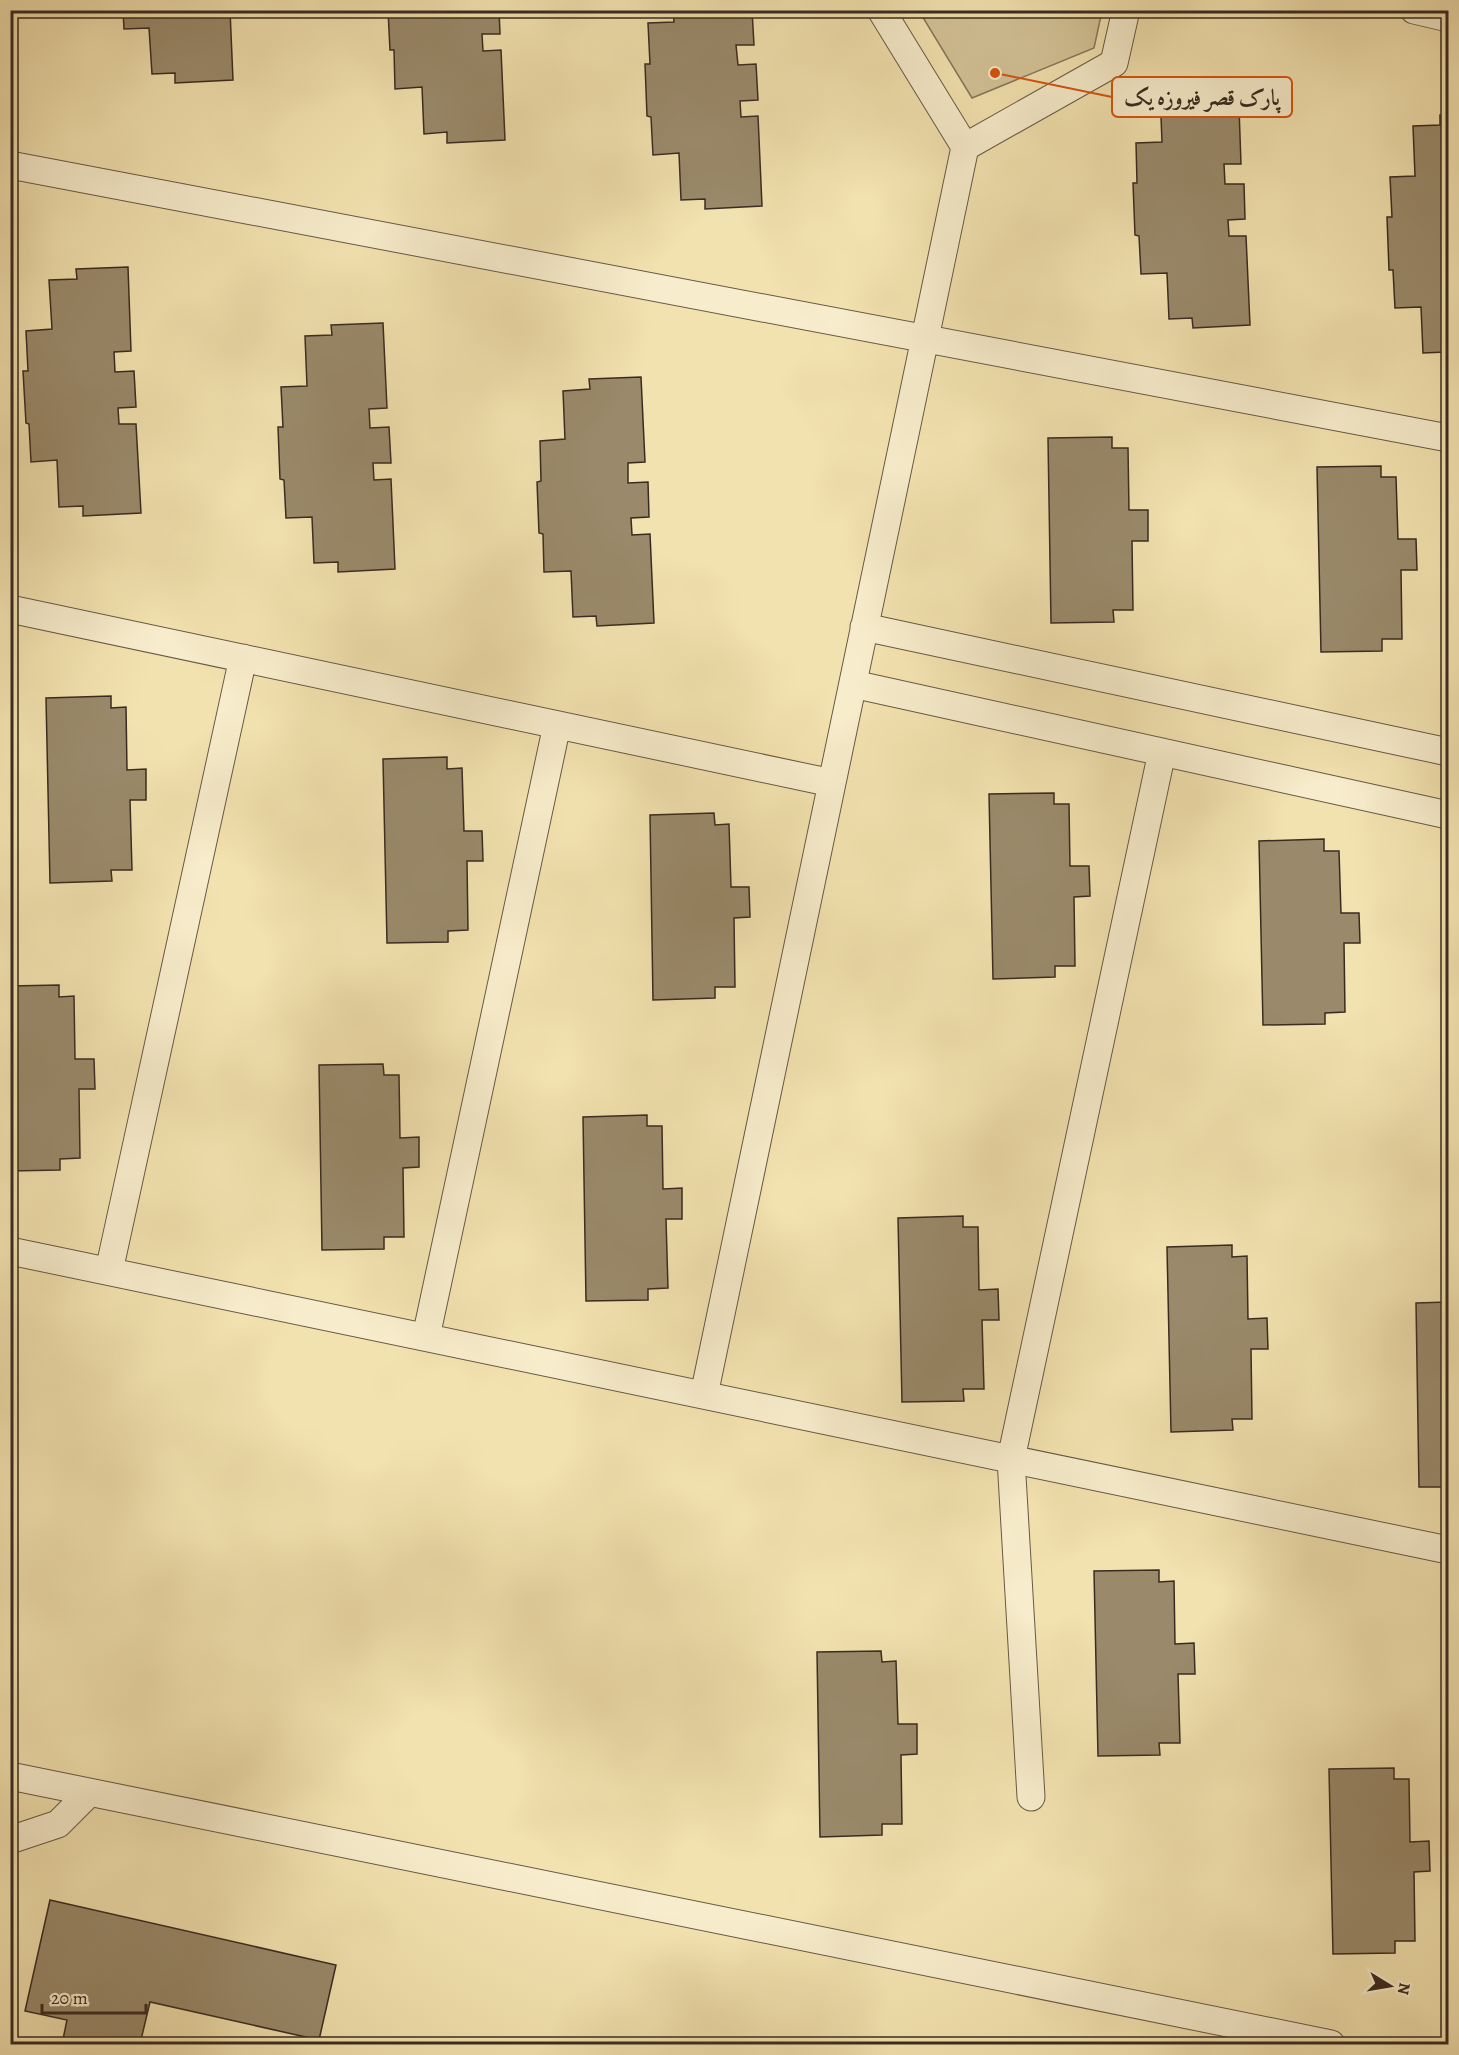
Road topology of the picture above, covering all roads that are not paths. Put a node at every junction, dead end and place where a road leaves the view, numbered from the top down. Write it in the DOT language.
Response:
graph roads {
  1 [pos="881,10"];
  2 [pos="1126,10"];
  3 [pos="1414,10"];
  4 [pos="1449,18"];
  5 [pos="965,147"];
  6 [pos="10,165"];
  7 [pos="925,338"];
  8 [pos="1449,438"];
  9 [pos="10,609"];
  10 [pos="864,627"];
  11 [pos="243,658"];
  12 [pos="853,684"];
  13 [pos="557,724"];
  14 [pos="1162,752"];
  15 [pos="1449,752"];
  16 [pos="832,783"];
  17 [pos="1449,815"];
  18 [pos="10,1251"];
  19 [pos="110,1271"];
  20 [pos="426,1337"];
  21 [pos="704,1395"];
  22 [pos="1011,1459"];
  23 [pos="1449,1550"];
  24 [pos="10,1776"];
  25 [pos="89,1793"];
  26 [pos="1031,1797"];
  27 [pos="10,1840"];
  28 [pos="1331,2044"];
  1 -- 5 [label="street"];
  2 -- 5 [label="street"];
  3 -- 4 [label="street"];
  5 -- 7 [label="street"];
  6 -- 7 [label="street"];
  7 -- 8 [label="street"];
  7 -- 10 [label="street"];
  9 -- 11 [label="street"];
  10 -- 12 [label="street"];
  10 -- 15 [label="street"];
  11 -- 13 [label="street"];
  11 -- 19 [label="street"];
  12 -- 14 [label="street"];
  12 -- 16 [label="street"];
  13 -- 16 [label="street"];
  13 -- 20 [label="street"];
  14 -- 17 [label="street"];
  14 -- 22 [label="street"];
  16 -- 21 [label="street"];
  18 -- 19 [label="street"];
  19 -- 20 [label="street"];
  20 -- 21 [label="street"];
  21 -- 22 [label="street"];
  22 -- 23 [label="street"];
  22 -- 26 [label="street"];
  24 -- 25 [label="street"];
  25 -- 27 [label="street"];
  25 -- 28 [label="street"];
}
